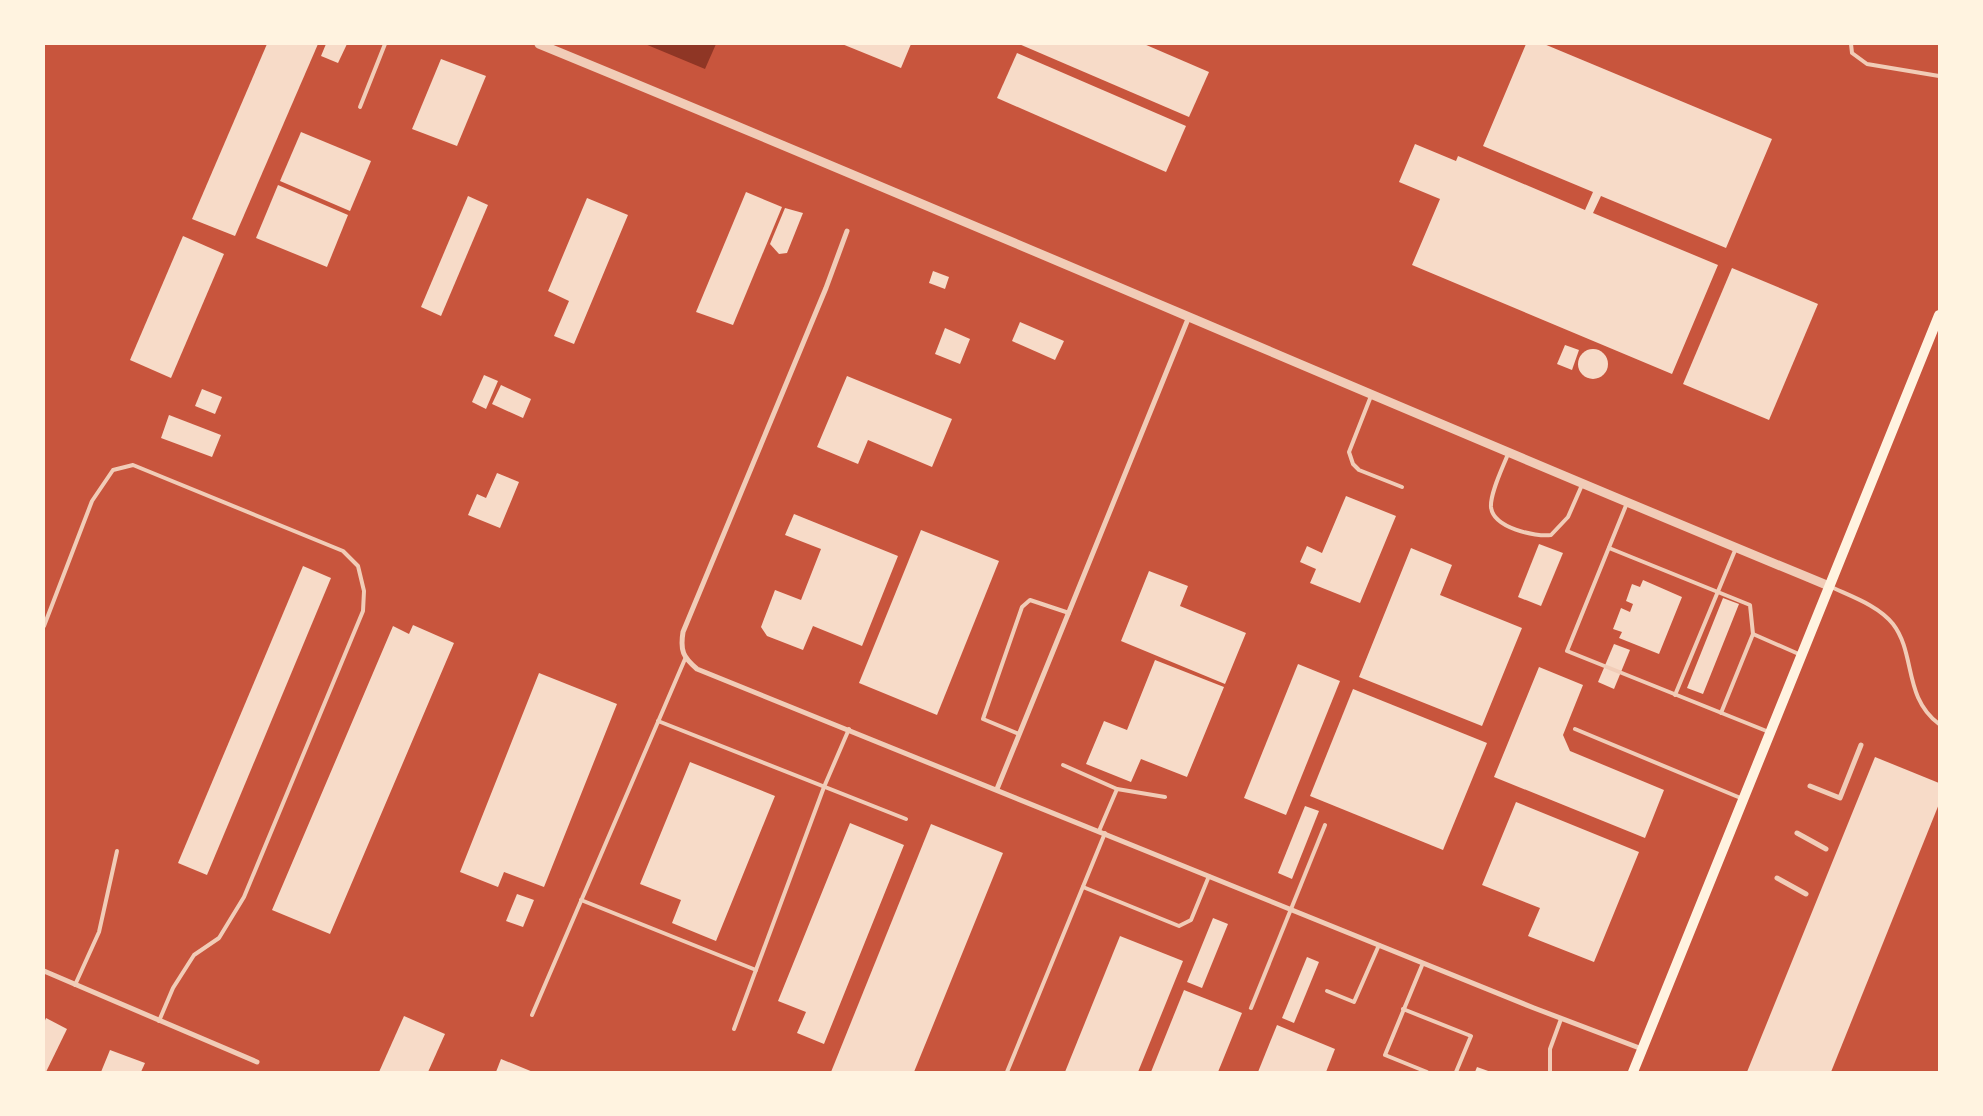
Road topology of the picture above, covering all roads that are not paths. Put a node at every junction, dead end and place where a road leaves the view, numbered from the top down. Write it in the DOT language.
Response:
graph roads {
  1 [pos="385,44"];
  2 [pos="539,44"];
  3 [pos="1851,44"];
  4 [pos="1939,76"];
  5 [pos="360,107"];
  6 [pos="847,232"];
  7 [pos="1939,315"];
  8 [pos="1188,319"];
  9 [pos="1371,396"];
  10 [pos="1508,454"];
  11 [pos="1582,485"];
  12 [pos="1402,487"];
  13 [pos="1627,503"];
  14 [pos="1609,548"];
  15 [pos="1736,548"];
  16 [pos="1830,586"];
  17 [pos="1718,592"];
  18 [pos="1069,613"];
  19 [pos="44,626"];
  20 [pos="1753,634"];
  21 [pos="1801,655"];
  22 [pos="684,659"];
  23 [pos="1675,695"];
  24 [pos="1721,713"];
  25 [pos="658,722"];
  26 [pos="1939,724"];
  27 [pos="849,729"];
  28 [pos="1576,729"];
  29 [pos="1770,732"];
  30 [pos="1019,734"];
  31 [pos="1861,745"];
  32 [pos="1063,765"];
  33 [pos="1810,786"];
  34 [pos="824,787"];
  35 [pos="997,789"];
  36 [pos="1117,789"];
  37 [pos="1165,797"];
  38 [pos="1743,799"];
  39 [pos="906,819"];
  40 [pos="1325,826"];
  41 [pos="1102,832"];
  42 [pos="1797,833"];
  43 [pos="1826,849"];
  44 [pos="117,851"];
  45 [pos="1209,876"];
  46 [pos="1777,878"];
  47 [pos="1083,887"];
  48 [pos="1806,894"];
  49 [pos="581,900"];
  50 [pos="1291,909"];
  51 [pos="1379,945"];
  52 [pos="1423,963"];
  53 [pos="756,970"];
  54 [pos="44,971"];
  55 [pos="75,985"];
  56 [pos="1327,991"];
  57 [pos="1251,1008"];
  58 [pos="1403,1009"];
  59 [pos="532,1015"];
  60 [pos="1562,1018"];
  61 [pos="159,1020"];
  62 [pos="734,1029"];
  63 [pos="1642,1049"];
  64 [pos="257,1062"];
  65 [pos="1007,1072"];
  66 [pos="1427,1072"];
  67 [pos="1456,1072"];
  68 [pos="1550,1072"];
  69 [pos="1633,1072"];
  1 -- 5 [label="lane"];
  2 -- 8 [label="street"];
  3 -- 4 [label="lane"];
  6 -- 22 [label="street"];
  7 -- 16 [label="main road"];
  8 -- 9 [label="street"];
  8 -- 18 [label="street"];
  9 -- 10 [label="street"];
  9 -- 12 [label="lane"];
  10 -- 11 [label="street"];
  10 -- 11 [label="lane"];
  11 -- 13 [label="street"];
  13 -- 14 [label="lane"];
  13 -- 15 [label="street"];
  14 -- 17 [label="lane"];
  14 -- 23 [label="lane"];
  15 -- 16 [label="street"];
  15 -- 17 [label="lane"];
  16 -- 21 [label="main road"];
  16 -- 26 [label="lane"];
  17 -- 20 [label="lane"];
  17 -- 23 [label="lane"];
  18 -- 30 [label="street"];
  18 -- 30 [label="lane"];
  19 -- 61 [label="lane"];
  20 -- 21 [label="lane"];
  20 -- 24 [label="lane"];
  21 -- 29 [label="main road"];
  22 -- 25 [label="lane"];
  22 -- 27 [label="street"];
  23 -- 24 [label="lane"];
  24 -- 29 [label="lane"];
  25 -- 34 [label="lane"];
  25 -- 49 [label="lane"];
  27 -- 34 [label="lane"];
  27 -- 35 [label="street"];
  28 -- 38 [label="lane"];
  29 -- 38 [label="main road"];
  30 -- 35 [label="street"];
  31 -- 33 [label="street"];
  32 -- 36 [label="lane"];
  34 -- 39 [label="lane"];
  34 -- 53 [label="lane"];
  35 -- 41 [label="street"];
  36 -- 37 [label="lane"];
  36 -- 41 [label="lane"];
  38 -- 63 [label="main road"];
  40 -- 50 [label="lane"];
  41 -- 45 [label="street"];
  41 -- 47 [label="lane"];
  42 -- 43 [label="street"];
  44 -- 55 [label="lane"];
  45 -- 47 [label="lane"];
  45 -- 50 [label="street"];
  46 -- 48 [label="street"];
  47 -- 65 [label="lane"];
  49 -- 53 [label="lane"];
  49 -- 59 [label="lane"];
  50 -- 51 [label="street"];
  50 -- 57 [label="lane"];
  51 -- 52 [label="street"];
  51 -- 56 [label="lane"];
  52 -- 58 [label="lane"];
  52 -- 60 [label="street"];
  53 -- 62 [label="lane"];
  54 -- 55 [label="street"];
  55 -- 61 [label="street"];
  58 -- 66 [label="lane"];
  58 -- 67 [label="lane"];
  60 -- 63 [label="street"];
  60 -- 68 [label="lane"];
  61 -- 64 [label="street"];
  63 -- 69 [label="main road"];
}
